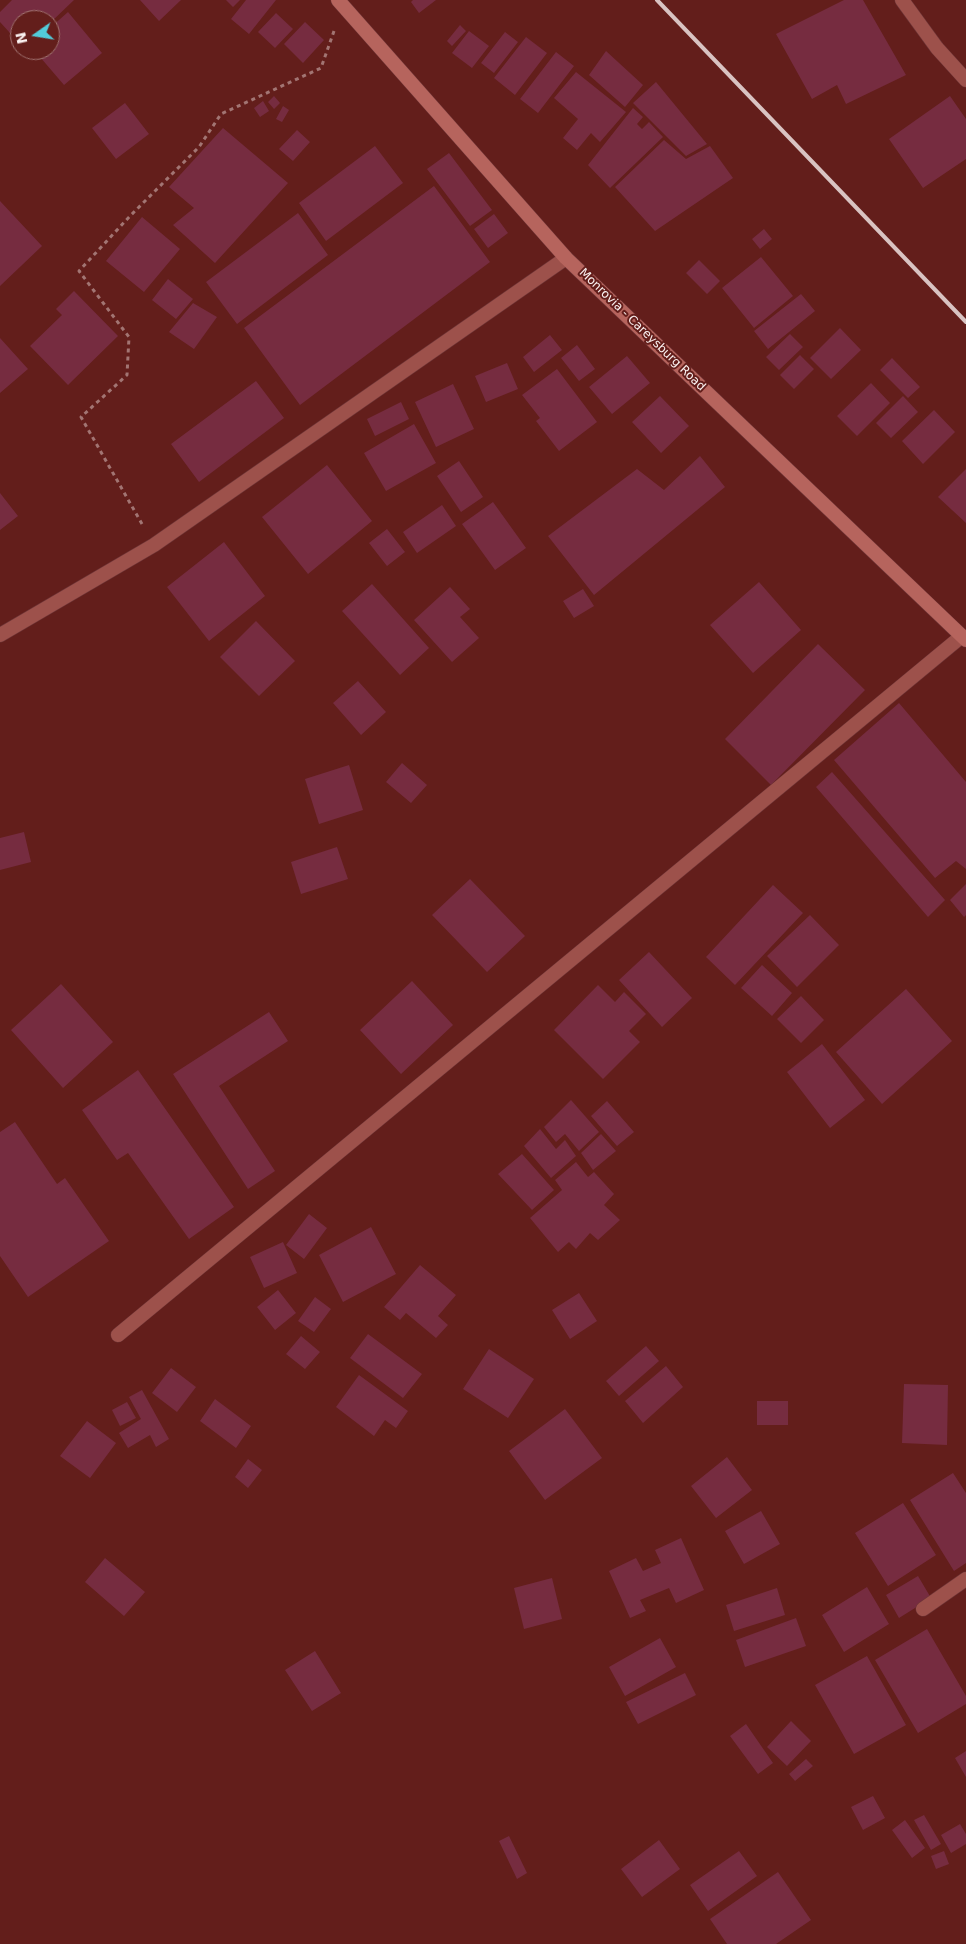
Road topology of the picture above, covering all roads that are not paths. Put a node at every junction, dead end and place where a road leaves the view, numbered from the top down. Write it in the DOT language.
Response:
graph roads {
  1 [pos="902,0"];
  2 [pos="341,2"];
  3 [pos="966,80"];
  4 [pos="566,258"];
  5 [pos="0,635"];
  6 [pos="964,638"];
  7 [pos="118,1336"];
  8 [pos="966,1579"];
  9 [pos="923,1609"];
  1 -- 3 [label="street"];
  2 -- 4 [label="main road, Monrovia - Careysburg Road"];
  4 -- 5 [label="street"];
  4 -- 6 [label="main road, Monrovia - Careysburg Road"];
  6 -- 7 [label="street"];
  8 -- 9 [label="street"];
}
